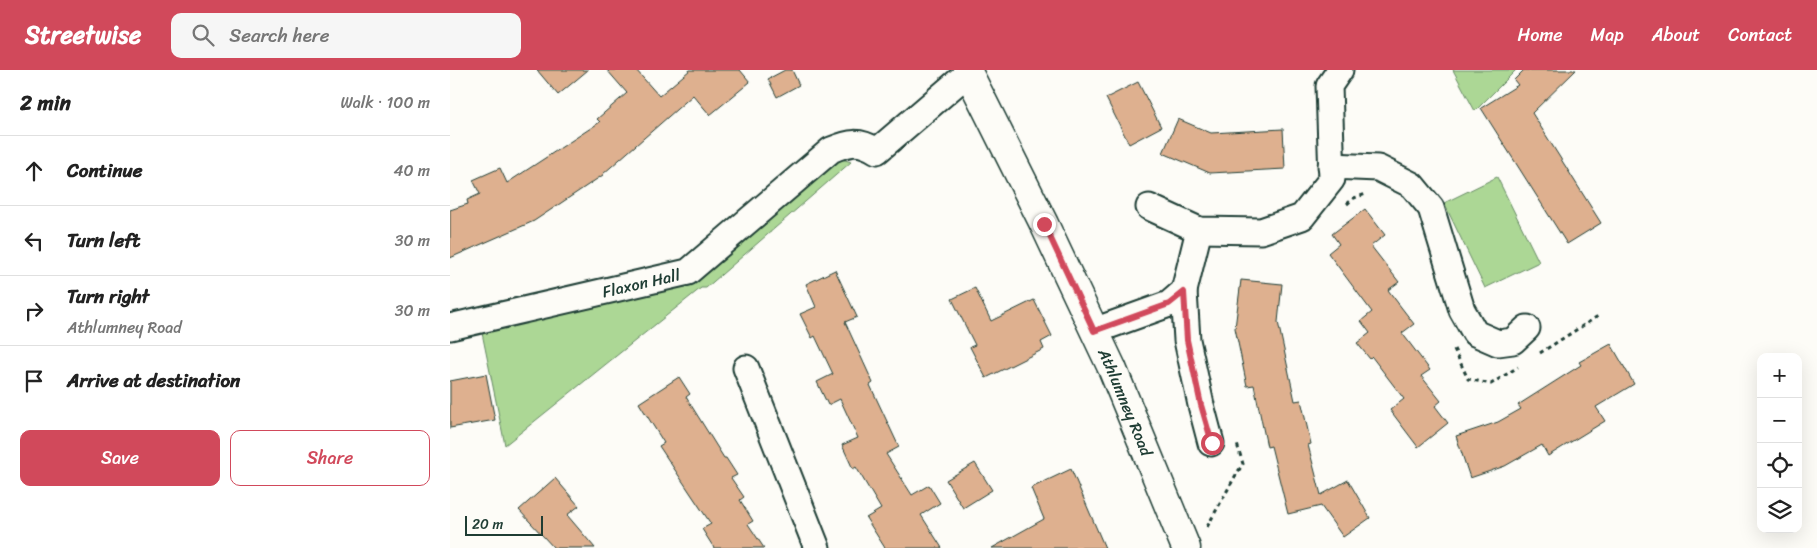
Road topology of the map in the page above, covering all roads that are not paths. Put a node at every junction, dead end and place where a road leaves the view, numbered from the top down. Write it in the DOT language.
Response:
graph roads {
  1 [pos="1340,70"];
  2 [pos="967,72"];
  3 [pos="1331,166"];
  4 [pos="1149,207"];
  5 [pos="1198,230"];
  6 [pos="1184,292"];
  7 [pos="450,327"];
  8 [pos="1527,328"];
  9 [pos="1094,331"];
  10 [pos="746,368"];
  11 [pos="1212,443"];
  12 [pos="817,548"];
  13 [pos="1186,548"];
  1 -- 3 [label="street"];
  2 -- 7 [label="street, Flaxon Hall"];
  2 -- 9 [label="main road, Athlumney Road"];
  3 -- 5 [label="street"];
  3 -- 8 [label="street"];
  4 -- 5 [label="street"];
  5 -- 6 [label="street"];
  6 -- 9 [label="street"];
  6 -- 11 [label="street"];
  9 -- 13 [label="main road, Athlumney Road"];
  10 -- 12 [label="street"];
}
